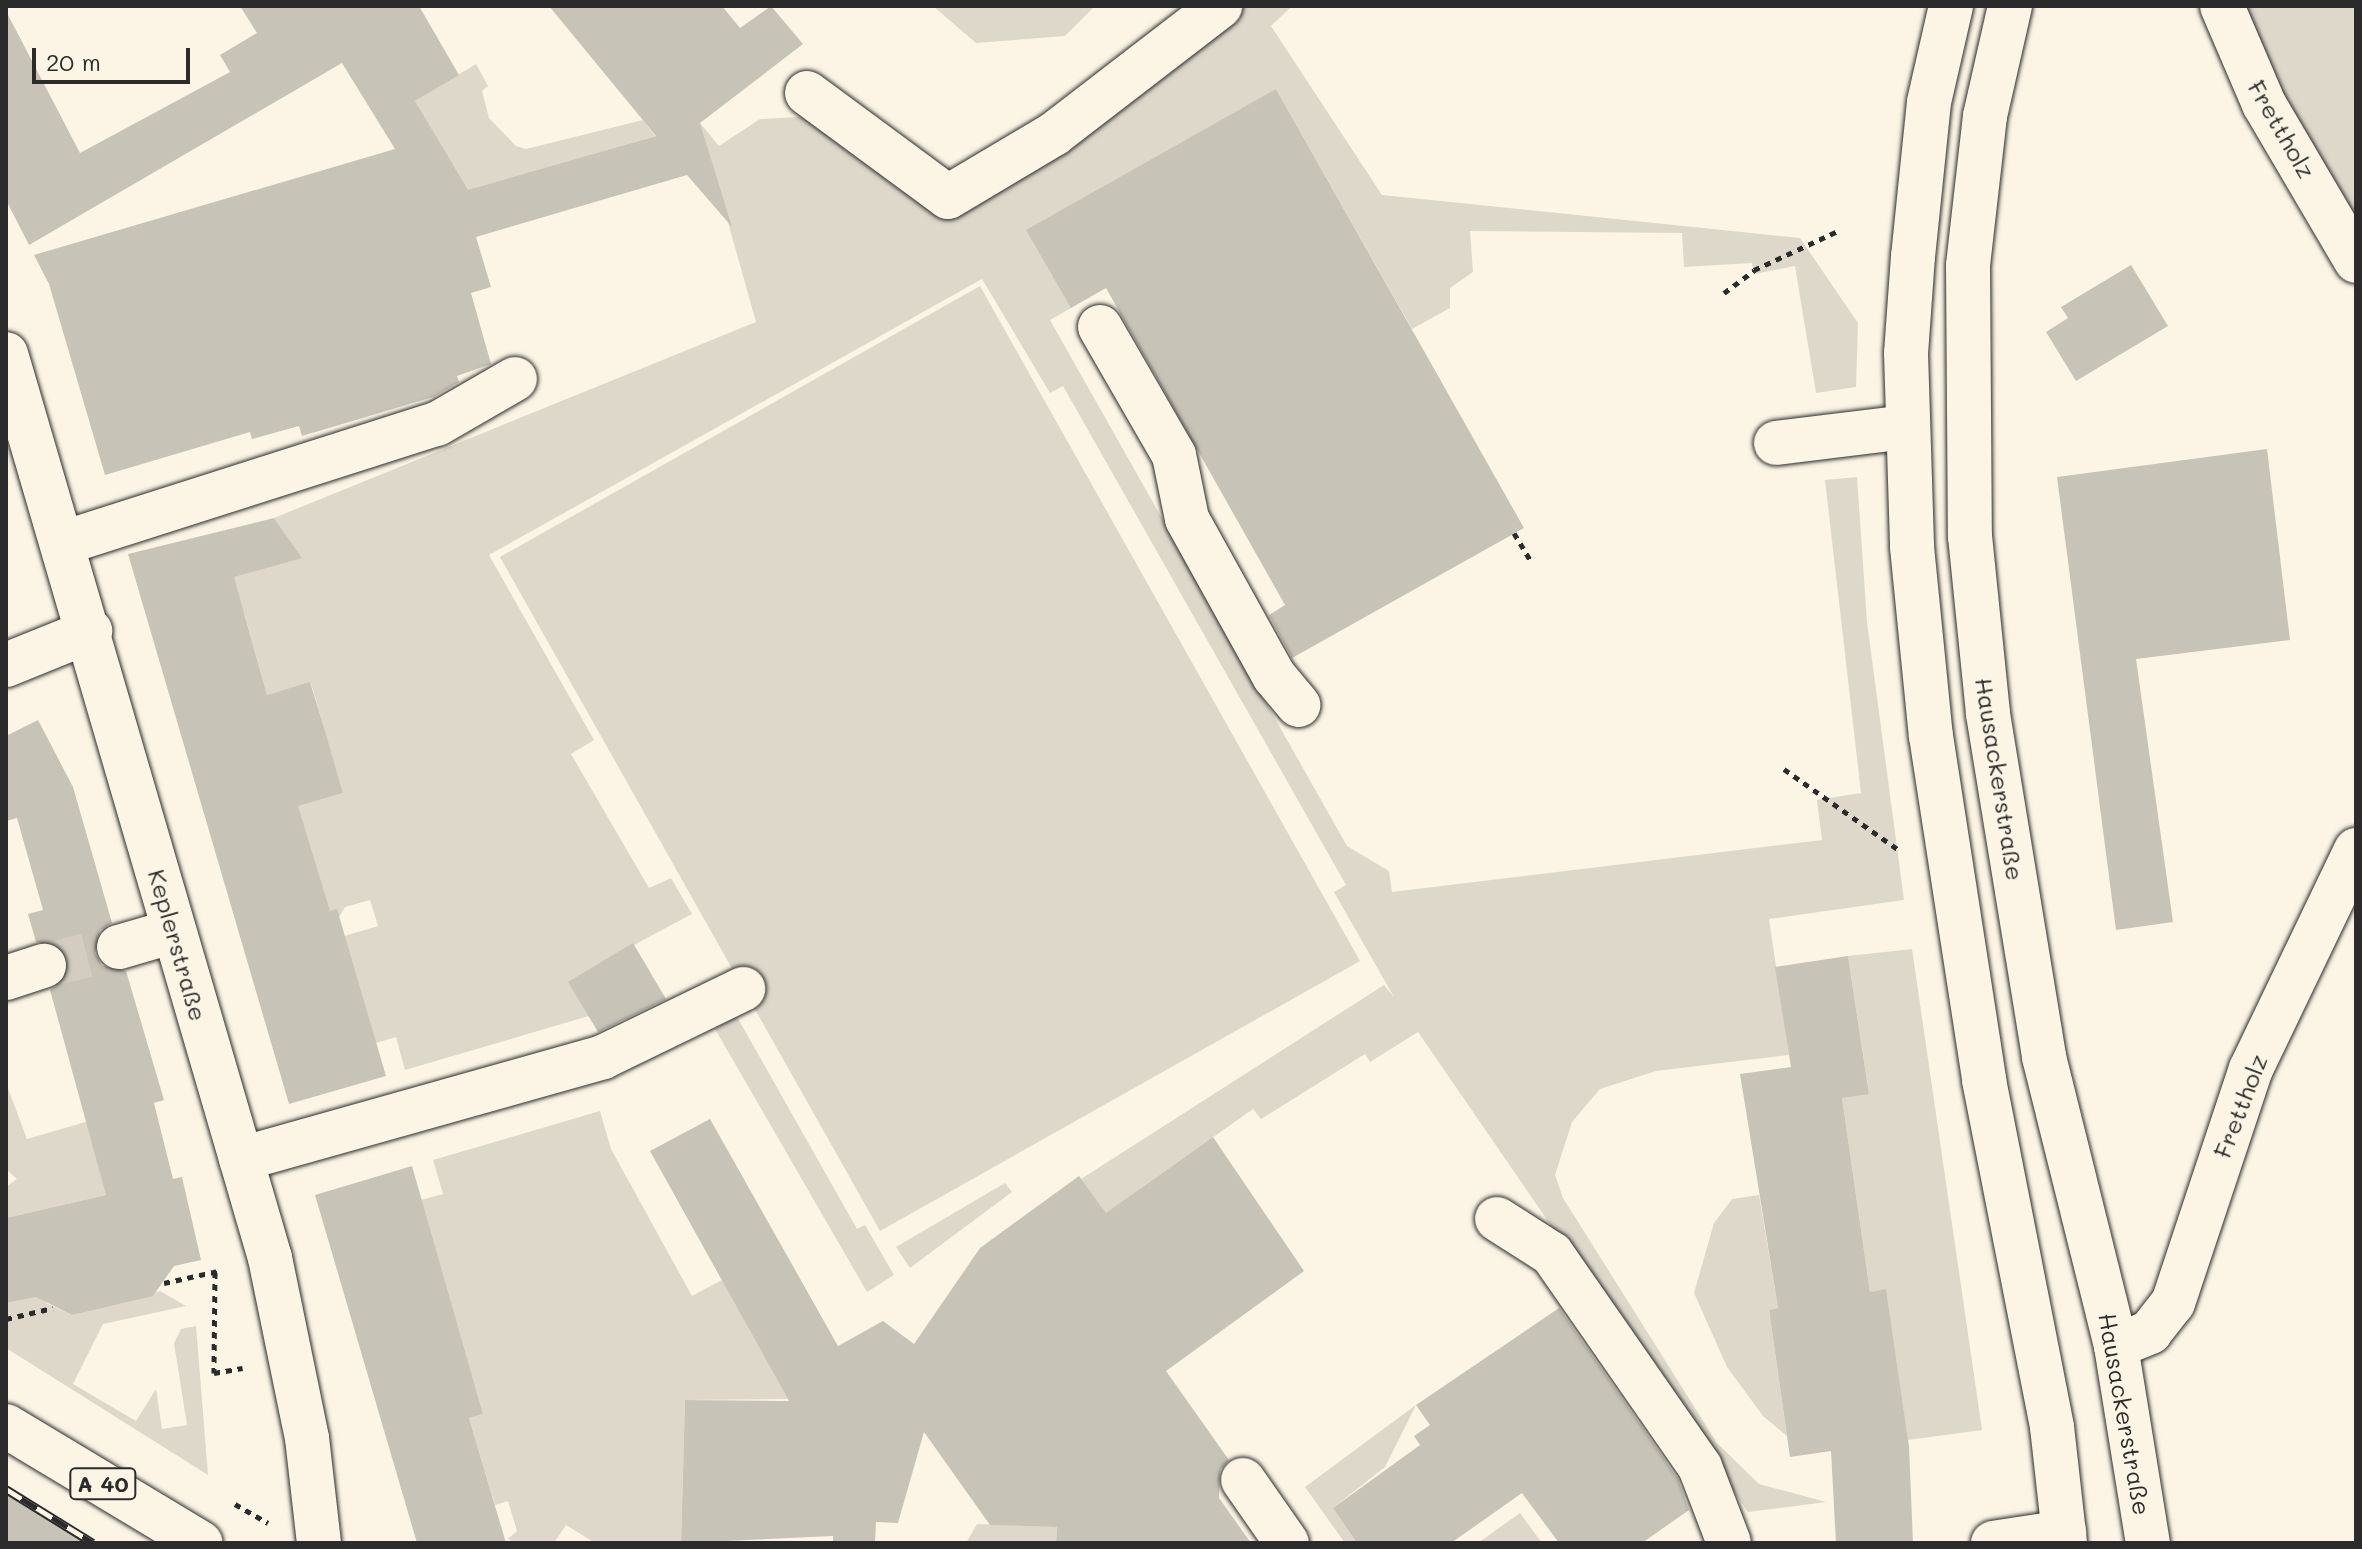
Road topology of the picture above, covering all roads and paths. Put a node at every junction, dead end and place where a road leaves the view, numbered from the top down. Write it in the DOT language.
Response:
graph roads {
  1 [pos="1220,6"];
  2 [pos="1951,6"];
  3 [pos="2010,6"];
  4 [pos="2222,6"];
  5 [pos="807,93"];
  6 [pos="1838,231"];
  7 [pos="2354,252"];
  8 [pos="1724,293"];
  9 [pos="1100,327"];
  10 [pos="6,354"];
  11 [pos="515,379"];
  12 [pos="1907,427"];
  13 [pos="1776,443"];
  14 [pos="1514,533"];
  15 [pos="63,543"];
  16 [pos="1532,563"];
  17 [pos="90,631"];
  18 [pos="6,665"];
  19 [pos="1298,705"];
  20 [pos="1784,769"];
  21 [pos="2356,850"];
  22 [pos="1911,857"];
  23 [pos="174,931"];
  24 [pos="119,947"];
  25 [pos="743,989"];
  26 [pos="241,1159"];
  27 [pos="1497,1219"];
  28 [pos="270,1258"];
  29 [pos="215,1272"];
  30 [pos="164,1283"];
  31 [pos="53,1308"];
  32 [pos="6,1319"];
  33 [pos="2116,1346"];
  34 [pos="244,1368"];
  35 [pos="6,1426"];
  36 [pos="1243,1480"];
  37 [pos="2064,1538"];
  38 [pos="201,1543"];
  39 [pos="319,1543"];
  40 [pos="1287,1543"];
  41 [pos="1729,1543"];
  42 [pos="1993,1543"];
  43 [pos="2148,1543"];
  1 -- 5 [label="main road"];
  2 -- 12 [label="main road"];
  3 -- 33 [label="main road, Hausackerstraße"];
  4 -- 7 [label="main road, Frettholz"];
  6 -- 8 [label="path"];
  9 -- 19 [label="main road"];
  10 -- 15 [label="main road, Keplerstraße"];
  11 -- 15 [label="main road"];
  12 -- 13 [label="main road"];
  12 -- 37 [label="main road"];
  14 -- 16 [label="path"];
  15 -- 17 [label="main road, Keplerstraße"];
  17 -- 18 [label="main road"];
  17 -- 23 [label="main road, Keplerstraße"];
  20 -- 22 [label="path"];
  21 -- 33 [label="main road, Frettholz"];
  23 -- 24 [label="main road"];
  23 -- 26 [label="main road, Keplerstraße"];
  25 -- 26 [label="main road"];
  26 -- 28 [label="main road, Keplerstraße"];
  27 -- 41 [label="main road"];
  28 -- 29 [label="path"];
  28 -- 39 [label="main road, Keplerstraße"];
  29 -- 30 [label="path"];
  29 -- 34 [label="path"];
  31 -- 32 [label="path"];
  33 -- 43 [label="main road, Hausackerstraße"];
  35 -- 38 [label="main road, A 40"];
  36 -- 40 [label="main road"];
  37 -- 42 [label="main road"];
}
